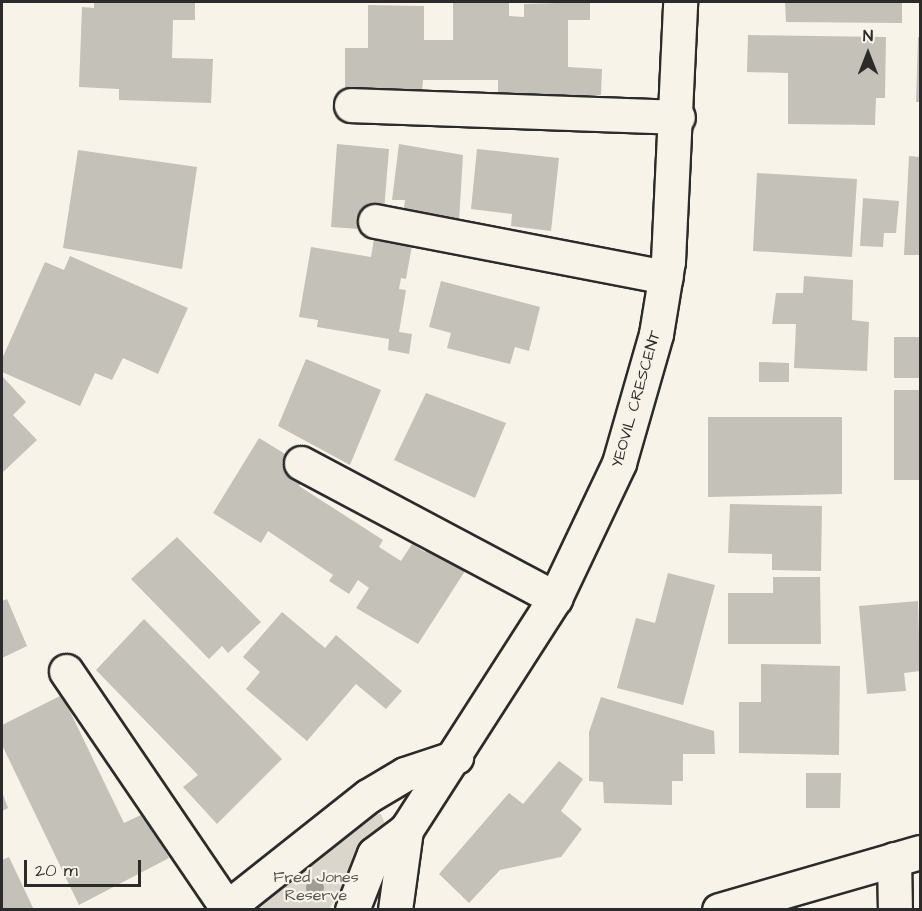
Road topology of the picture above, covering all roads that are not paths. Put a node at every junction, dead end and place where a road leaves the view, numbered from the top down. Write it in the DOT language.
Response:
graph roads {
  1 [pos="680,2"];
  2 [pos="351,105"];
  3 [pos="678,117"];
  4 [pos="375,221"];
  5 [pos="666,277"];
  6 [pos="301,463"];
  7 [pos="555,598"];
  8 [pos="66,671"];
  9 [pos="456,757"];
  10 [pos="406,830"];
  11 [pos="907,856"];
  12 [pos="226,909"];
  13 [pos="352,909"];
  14 [pos="395,909"];
  15 [pos="718,909"];
  16 [pos="895,909"];
  1 -- 3 [label="main road, YEOVIL CRESCENT"];
  2 -- 3 [label="main road"];
  3 -- 5 [label="main road, YEOVIL CRESCENT"];
  4 -- 5 [label="main road"];
  5 -- 7 [label="main road, YEOVIL CRESCENT"];
  6 -- 7 [label="main road"];
  7 -- 9 [label="main road, YEOVIL CRESCENT"];
  8 -- 12 [label="main road"];
  9 -- 10 [label="main road, YEOVIL CRESCENT"];
  9 -- 12 [label="main road"];
  10 -- 13 [label="main road, YEOVIL CRESCENT"];
  10 -- 14 [label="main road, YEOVIL CRESCENT"];
  11 -- 15 [label="main road"];
  11 -- 16 [label="main road"];
}
